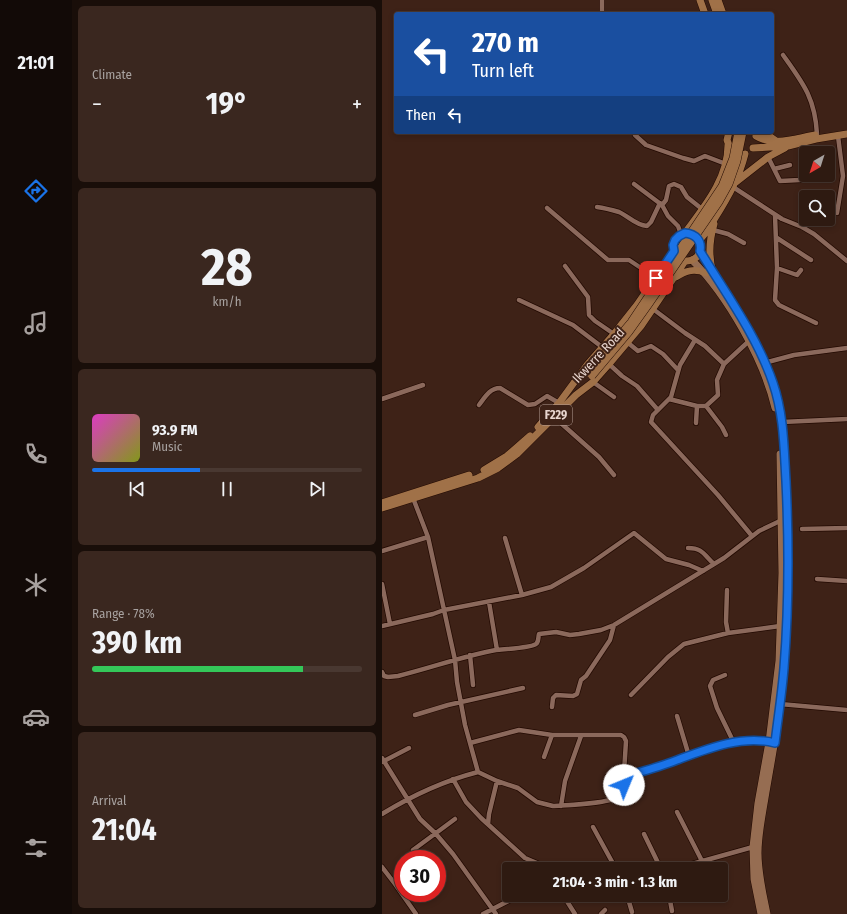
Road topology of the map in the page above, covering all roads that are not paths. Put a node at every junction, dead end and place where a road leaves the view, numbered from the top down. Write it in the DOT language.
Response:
graph roads {
  1 [pos="602,0"];
  2 [pos="700,0"];
  3 [pos="704,0"];
  4 [pos="712,0"];
  5 [pos="718,0"];
  6 [pos="602,12"];
  7 [pos="704,12"];
  8 [pos="708,12"];
  9 [pos="716,12"];
  10 [pos="722,12"];
  11 [pos="783,55"];
  12 [pos="847,130"];
  13 [pos="728,134"];
  14 [pos="738,134"];
  15 [pos="743,134"];
  16 [pos="756,134"];
  17 [pos="766,134"];
  18 [pos="817,134"];
  19 [pos="847,134"];
  20 [pos="635,135"];
  21 [pos="838,136"];
  22 [pos="778,142"];
  23 [pos="728,145"];
  24 [pos="788,146"];
  25 [pos="754,148"];
  26 [pos="745,154"];
  27 [pos="768,158"];
  28 [pos="726,164"];
  29 [pos="790,164"];
  30 [pos="774,169"];
  31 [pos="845,177"];
  32 [pos="799,180"];
  33 [pos="634,184"];
  34 [pos="734,185"];
  35 [pos="661,204"];
  36 [pos="597,207"];
  37 [pos="547,208"];
  38 [pos="702,209"];
  39 [pos="657,210"];
  40 [pos="718,213"];
  41 [pos="838,213"];
  42 [pos="775,215"];
  43 [pos="668,216"];
  44 [pos="713,230"];
  45 [pos="683,234"];
  46 [pos="776,238"];
  47 [pos="699,240"];
  48 [pos="744,243"];
  49 [pos="674,251"];
  50 [pos="700,251"];
  51 [pos="846,259"];
  52 [pos="689,260"];
  53 [pos="811,260"];
  54 [pos="565,266"];
  55 [pos="777,268"];
  56 [pos="802,270"];
  57 [pos="710,273"];
  58 [pos="656,278"];
  59 [pos="673,279"];
  60 [pos="519,300"];
  61 [pos="652,309"];
  62 [pos="816,323"];
  63 [pos="614,334"];
  64 [pos="695,340"];
  65 [pos="749,341"];
  66 [pos="627,342"];
  67 [pos="602,347"];
  68 [pos="847,348"];
  69 [pos="763,363"];
  70 [pos="609,364"];
  71 [pos="724,364"];
  72 [pos="678,370"];
  73 [pos="591,377"];
  74 [pos="423,385"];
  75 [pos="570,388"];
  76 [pos="614,397"];
  77 [pos="382,399"];
  78 [pos="669,399"];
  79 [pos="559,403"];
  80 [pos="480,405"];
  81 [pos="697,406"];
  82 [pos="706,406"];
  83 [pos="658,410"];
  84 [pos="554,417"];
  85 [pos="847,419"];
  86 [pos="782,422"];
  87 [pos="696,423"];
  88 [pos="726,435"];
  89 [pos="614,475"];
  90 [pos="414,498"];
  91 [pos="382,503"];
  92 [pos="780,521"];
  93 [pos="847,528"];
  94 [pos="802,529"];
  95 [pos="752,536"];
  96 [pos="428,537"];
  97 [pos="505,538"];
  98 [pos="688,548"];
  99 [pos="382,551"];
  100 [pos="714,564"];
  101 [pos="703,571"];
  102 [pos="817,578"];
  103 [pos="847,581"];
  104 [pos="382,584"];
  105 [pos="727,590"];
  106 [pos="522,595"];
  107 [pos="489,602"];
  108 [pos="444,610"];
  109 [pos="390,624"];
  110 [pos="614,625"];
  111 [pos="382,626"];
  112 [pos="780,626"];
  113 [pos="728,633"];
  114 [pos="497,650"];
  115 [pos="470,656"];
  116 [pos="455,660"];
  117 [pos="382,672"];
  118 [pos="725,675"];
  119 [pos="473,685"];
  120 [pos="523,688"];
  121 [pos="631,695"];
  122 [pos="461,702"];
  123 [pos="780,704"];
  124 [pos="552,707"];
  125 [pos="847,710"];
  126 [pos="415,714"];
  127 [pos="677,716"];
  128 [pos="552,735"];
  129 [pos="581,736"];
  130 [pos="470,743"];
  131 [pos="734,743"];
  132 [pos="772,743"];
  133 [pos="409,748"];
  134 [pos="689,756"];
  135 [pos="544,757"];
  136 [pos="383,760"];
  137 [pos="478,772"];
  138 [pos="625,777"];
  139 [pos="453,779"];
  140 [pos="497,781"];
  141 [pos="408,798"];
  142 [pos="561,806"];
  143 [pos="677,812"];
  144 [pos="382,814"];
  145 [pos="455,819"];
  146 [pos="488,824"];
  147 [pos="593,827"];
  148 [pos="436,834"];
  149 [pos="644,834"];
  150 [pos="753,847"];
  151 [pos="413,850"];
  152 [pos="702,861"];
  153 [pos="534,862"];
  154 [pos="612,862"];
  155 [pos="658,862"];
  156 [pos="698,862"];
  157 [pos="382,867"];
  158 [pos="506,902"];
  159 [pos="568,902"];
  160 [pos="629,902"];
  161 [pos="670,902"];
  162 [pos="492,909"];
  163 [pos="605,910"];
  164 [pos="672,911"];
  165 [pos="632,912"];
  166 [pos="416,914"];
  167 [pos="483,914"];
  168 [pos="496,914"];
  169 [pos="575,914"];
  170 [pos="601,914"];
  171 [pos="762,914"];
  172 [pos="767,914"];
  1 -- 6 [label="street"];
  2 -- 7 [label="main road"];
  3 -- 8 [label="main road"];
  4 -- 9 [label="main road"];
  5 -- 10 [label="main road"];
  11 -- 18 [label="street"];
  12 -- 18 [label="main road"];
  13 -- 23 [label="main road"];
  14 -- 73 [label="main road, bridge"];
  15 -- 73 [label="main road, bridge"];
  16 -- 22 [label="main road"];
  16 -- 25 [label="main road"];
  17 -- 22 [label="main road"];
  18 -- 22 [label="main road"];
  19 -- 21 [label="main road"];
  20 -- 28 [label="street"];
  21 -- 24 [label="main road"];
  21 -- 31 [label="street"];
  23 -- 26 [label="main road"];
  23 -- 28 [label="main road"];
  24 -- 25 [label="main road"];
  24 -- 27 [label="main road"];
  25 -- 26 [label="main road"];
  26 -- 34 [label="main road"];
  27 -- 30 [label="street"];
  27 -- 34 [label="main road"];
  28 -- 38 [label="main road"];
  29 -- 30 [label="street"];
  30 -- 32 [label="street"];
  31 -- 41 [label="street"];
  33 -- 35 [label="street"];
  34 -- 40 [label="main road"];
  34 -- 42 [label="street"];
  35 -- 38 [label="street"];
  35 -- 39 [label="street"];
  35 -- 43 [label="street"];
  36 -- 39 [label="street"];
  37 -- 58 [label="street"];
  38 -- 45 [label="main road"];
  39 -- 43 [label="street"];
  40 -- 44 [label="main road"];
  40 -- 47 [label="main road"];
  42 -- 46 [label="street"];
  42 -- 51 [label="street"];
  43 -- 45 [label="street"];
  44 -- 48 [label="street"];
  44 -- 57 [label="main road"];
  45 -- 47 [label="main road"];
  45 -- 49 [label="main road"];
  46 -- 53 [label="street"];
  46 -- 55 [label="street"];
  47 -- 50 [label="main road"];
  49 -- 52 [label="main road"];
  49 -- 58 [label="main road, Ikwerre Road / F229"];
  50 -- 52 [label="main road"];
  50 -- 57 [label="main road"];
  52 -- 57 [label="main road"];
  52 -- 59 [label="main road, Ikwerre Road"];
  54 -- 63 [label="street"];
  55 -- 56 [label="street"];
  55 -- 62 [label="street"];
  57 -- 59 [label="main road"];
  57 -- 65 [label="main road"];
  57 -- 69 [label="main road"];
  58 -- 63 [label="main road, Ikwerre Road / F229"];
  59 -- 61 [label="main road, Ikwerre Road"];
  60 -- 67 [label="street"];
  61 -- 64 [label="street"];
  61 -- 66 [label="main road, Ikwerre Road"];
  63 -- 67 [label="main road, Ikwerre Road / F229"];
  64 -- 71 [label="street"];
  64 -- 72 [label="street"];
  65 -- 69 [label="main road"];
  65 -- 71 [label="street"];
  66 -- 70 [label="main road, Ikwerre Road"];
  66 -- 72 [label="street"];
  67 -- 75 [label="main road, Ikwerre Road / F229"];
  68 -- 69 [label="street"];
  69 -- 86 [label="main road"];
  69 -- 92 [label="main road"];
  70 -- 73 [label="main road, Ikwerre Road"];
  70 -- 83 [label="street"];
  71 -- 82 [label="street"];
  72 -- 78 [label="street"];
  73 -- 75 [label="main road"];
  73 -- 76 [label="street"];
  73 -- 84 [label="main road, Ikwerre Road / F229"];
  74 -- 77 [label="street"];
  75 -- 79 [label="main road, Ikwerre Road / F229"];
  78 -- 81 [label="street"];
  78 -- 83 [label="street"];
  79 -- 80 [label="street"];
  79 -- 91 [label="main road, Ikwerre Road / F229"];
  81 -- 82 [label="street"];
  81 -- 87 [label="street"];
  82 -- 88 [label="street"];
  83 -- 95 [label="street"];
  84 -- 89 [label="street"];
  84 -- 90 [label="main road, Ikwerre Road / F229"];
  85 -- 86 [label="street"];
  86 -- 123 [label="main road"];
  90 -- 91 [label="main road, Ikwerre Road / F229"];
  90 -- 96 [label="street"];
  92 -- 95 [label="street"];
  92 -- 112 [label="main road"];
  93 -- 94 [label="street"];
  95 -- 100 [label="street"];
  96 -- 99 [label="street"];
  96 -- 108 [label="street"];
  97 -- 106 [label="street"];
  98 -- 100 [label="street"];
  100 -- 101 [label="street"];
  101 -- 106 [label="street"];
  101 -- 110 [label="street"];
  102 -- 103 [label="street"];
  104 -- 109 [label="street"];
  105 -- 113 [label="street"];
  106 -- 107 [label="street"];
  107 -- 108 [label="street"];
  107 -- 114 [label="street"];
  108 -- 109 [label="street"];
  108 -- 116 [label="street"];
  109 -- 111 [label="street"];
  110 -- 114 [label="street"];
  110 -- 124 [label="street"];
  112 -- 113 [label="street"];
  112 -- 132 [label="main road"];
  113 -- 121 [label="street"];
  114 -- 115 [label="street"];
  115 -- 116 [label="street"];
  115 -- 119 [label="street"];
  116 -- 117 [label="street"];
  116 -- 122 [label="street"];
  118 -- 131 [label="street"];
  120 -- 122 [label="street"];
  122 -- 126 [label="street"];
  122 -- 130 [label="street"];
  123 -- 125 [label="street"];
  123 -- 132 [label="main road"];
  127 -- 134 [label="street"];
  128 -- 129 [label="street"];
  128 -- 130 [label="street"];
  128 -- 135 [label="street"];
  129 -- 138 [label="street"];
  129 -- 142 [label="street"];
  130 -- 137 [label="street"];
  131 -- 132 [label="street"];
  131 -- 134 [label="street"];
  132 -- 150 [label="main road"];
  132 -- 172 [label="main road"];
  133 -- 136 [label="street"];
  134 -- 138 [label="street"];
  136 -- 141 [label="street"];
  137 -- 139 [label="street"];
  137 -- 140 [label="street"];
  138 -- 142 [label="street"];
  139 -- 141 [label="street"];
  139 -- 146 [label="street"];
  140 -- 142 [label="street"];
  140 -- 146 [label="street"];
  141 -- 144 [label="street"];
  141 -- 148 [label="street"];
  143 -- 152 [label="street"];
  145 -- 148 [label="street"];
  146 -- 153 [label="street"];
  147 -- 154 [label="street"];
  148 -- 151 [label="street"];
  148 -- 162 [label="street"];
  149 -- 155 [label="street"];
  150 -- 152 [label="street"];
  150 -- 171 [label="main road"];
  152 -- 156 [label="street"];
  157 -- 166 [label="street"];
  158 -- 162 [label="street"];
  159 -- 169 [label="street"];
  160 -- 165 [label="street"];
  161 -- 164 [label="street"];
  162 -- 167 [label="street"];
  162 -- 168 [label="street"];
  163 -- 170 [label="street"];
}
